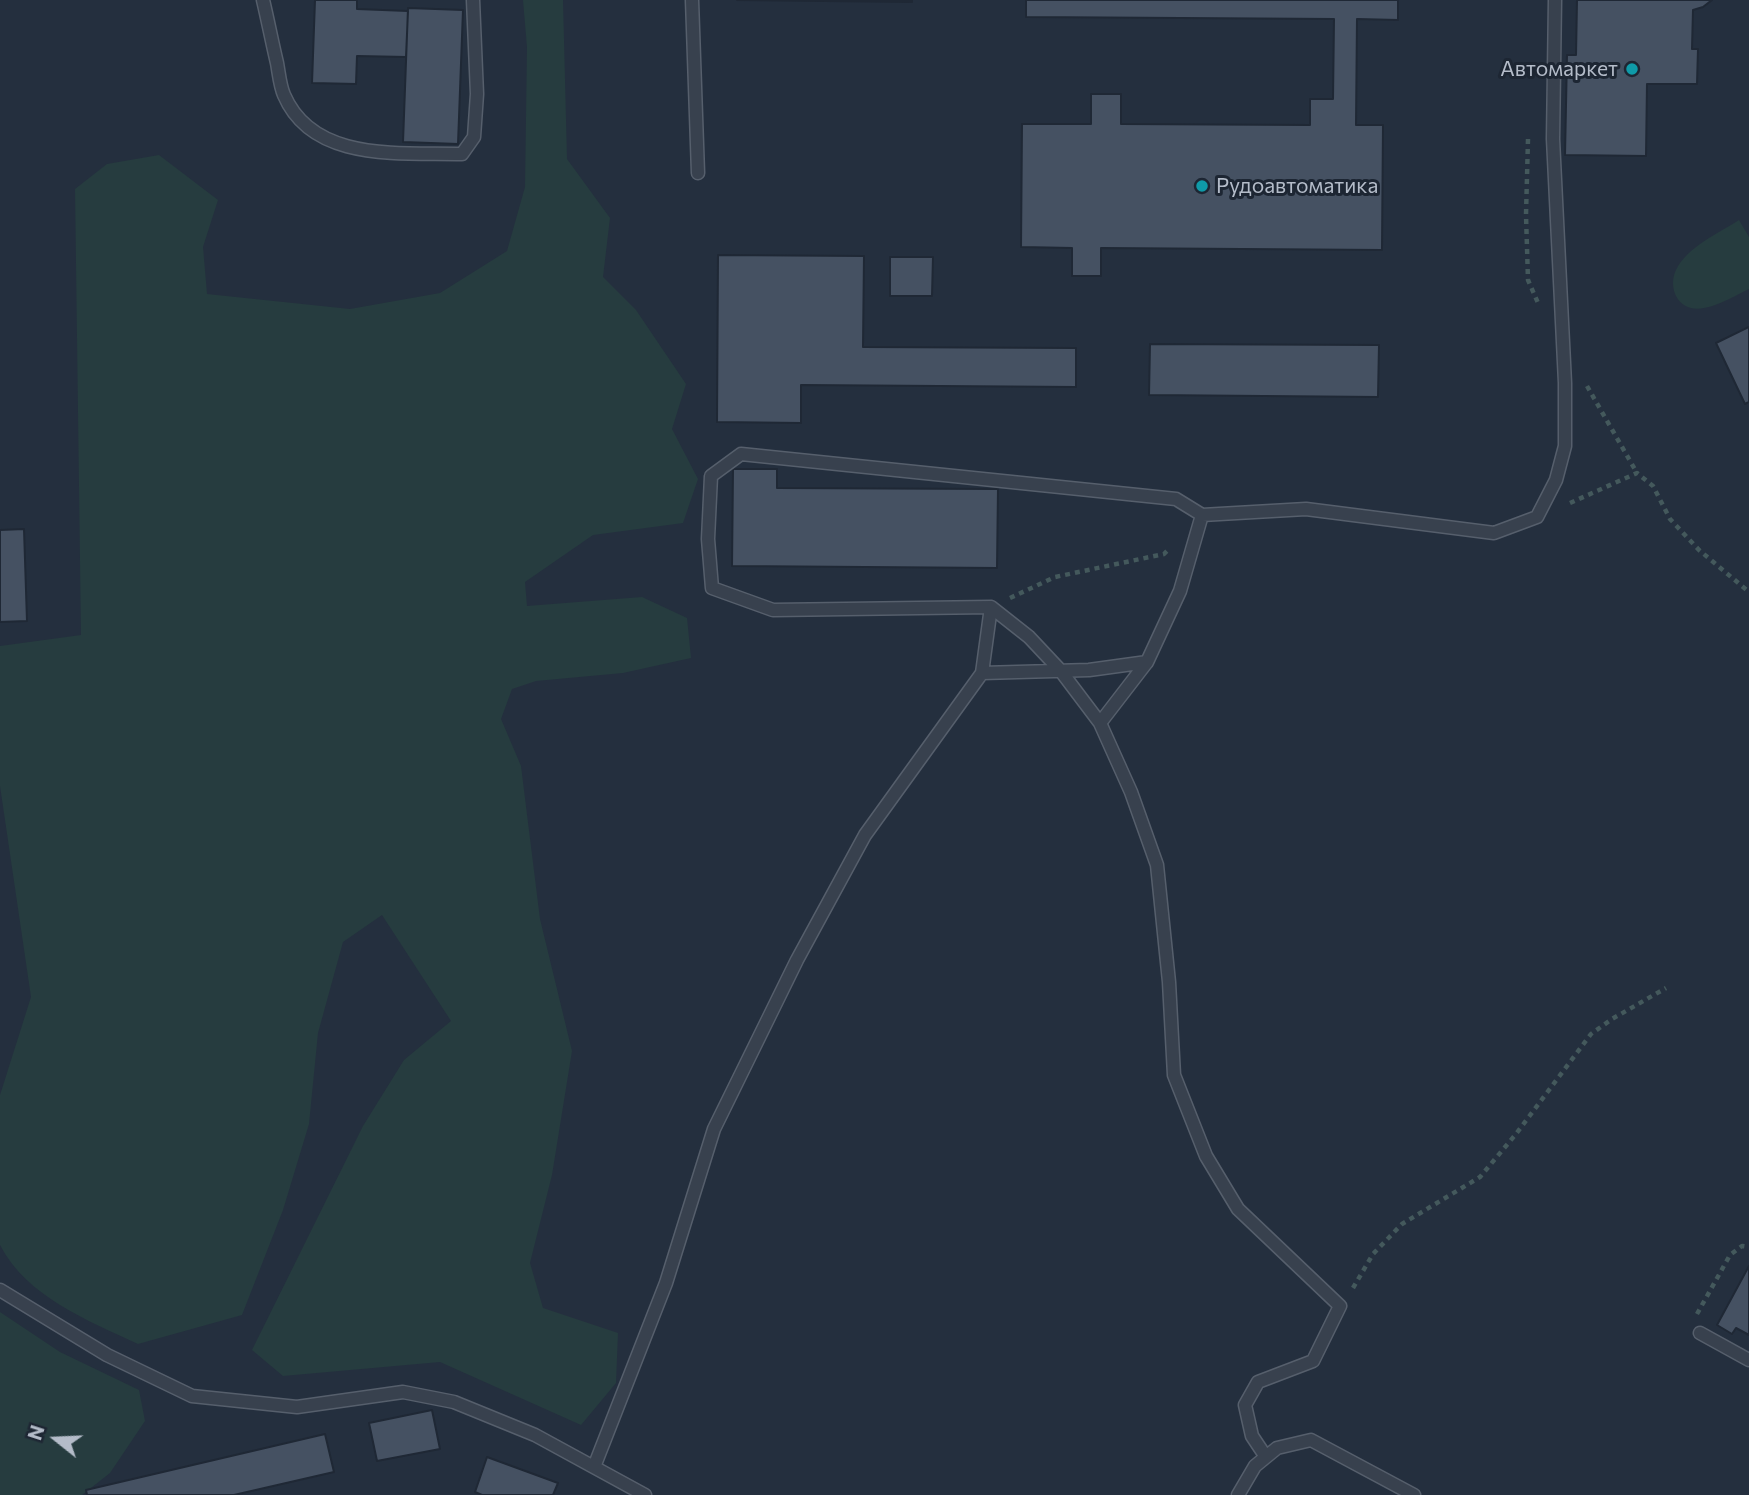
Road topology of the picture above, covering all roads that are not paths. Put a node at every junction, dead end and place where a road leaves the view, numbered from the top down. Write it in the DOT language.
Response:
graph roads {
  1 [pos="263,0"];
  2 [pos="473,0"];
  3 [pos="692,0"];
  4 [pos="1555,0"];
  5 [pos="698,173"];
  6 [pos="1202,515"];
  7 [pos="991,607"];
  8 [pos="1147,662"];
  9 [pos="1060,670"];
  10 [pos="982,673"];
  11 [pos="1100,723"];
  12 [pos="0,1290"];
  13 [pos="1700,1333"];
  14 [pos="1749,1360"];
  15 [pos="1266,1457"];
  16 [pos="594,1467"];
  17 [pos="645,1495"];
  18 [pos="1238,1495"];
  19 [pos="1414,1495"];
  1 -- 2 [label="lane"];
  3 -- 5 [label="lane"];
  4 -- 6 [label="lane"];
  6 -- 7 [label="lane"];
  6 -- 8 [label="lane"];
  7 -- 9 [label="lane"];
  7 -- 10 [label="lane"];
  8 -- 9 [label="lane"];
  8 -- 11 [label="lane"];
  9 -- 10 [label="lane"];
  9 -- 11 [label="lane"];
  10 -- 16 [label="lane"];
  11 -- 15 [label="lane"];
  12 -- 16 [label="lane"];
  13 -- 14 [label="lane"];
  15 -- 18 [label="lane"];
  15 -- 19 [label="lane"];
  16 -- 17 [label="lane"];
}
